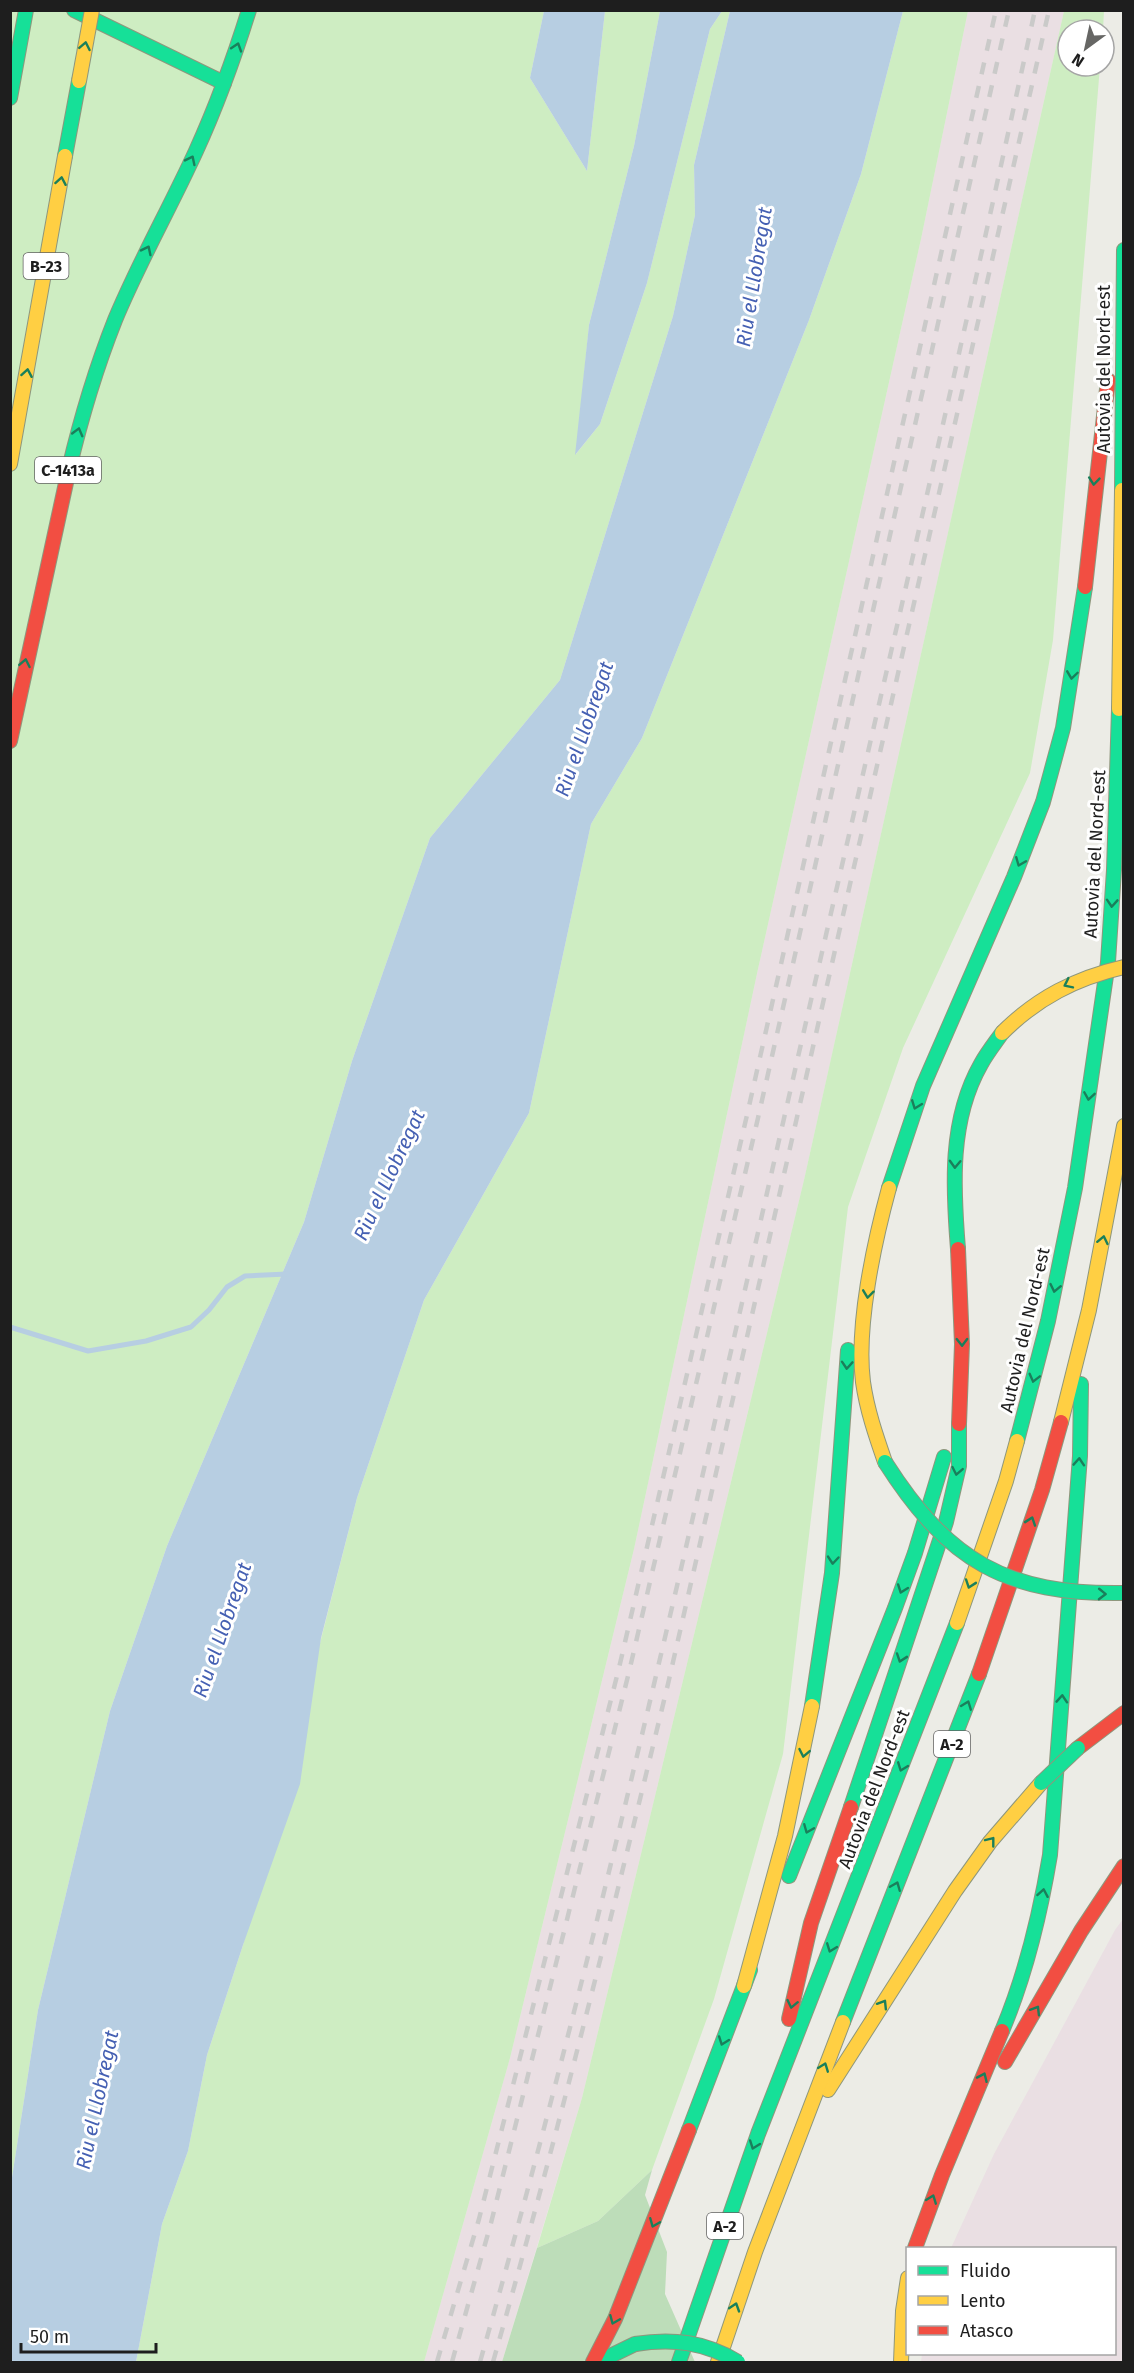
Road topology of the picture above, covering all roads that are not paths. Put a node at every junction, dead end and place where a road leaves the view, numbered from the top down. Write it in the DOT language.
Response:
graph roads {
  1 [pos="26,10"];
  2 [pos="74,10"];
  3 [pos="92,10"];
  4 [pos="249,10"];
  5 [pos="225,83"];
  6 [pos="10,98"];
  7 [pos="1124,250"];
  8 [pos="1122,278"];
  9 [pos="10,464"];
  10 [pos="10,741"];
  11 [pos="1124,967"];
  12 [pos="971,974"];
  13 [pos="904,1098"];
  14 [pos="1124,1126"];
  15 [pos="879,1175"];
  16 [pos="1082,1338"];
  17 [pos="959,1413"];
  18 [pos="1124,1593"];
  19 [pos="1124,1713"];
  20 [pos="1124,1866"];
  21 [pos="744,1986"];
  22 [pos="775,2091"];
  23 [pos="795,2142"];
  24 [pos="953,2151"];
  25 [pos="915,2247"];
  26 [pos="906,2296"];
  27 [pos="593,2362"];
  28 [pos="598,2362"];
  29 [pos="680,2362"];
  30 [pos="718,2362"];
  31 [pos="738,2362"];
  32 [pos="901,2362"];
  1 -- 6 [label="main road"];
  2 -- 5 [label="main road"];
  9 -- 3 [label="main road, B-23, one-way, bridge"];
  5 -- 4 [label="main road, C-1413a, one-way"];
  10 -- 5 [label="main road, C-1413a, one-way"];
  7 -- 8 [label="main road, Autovia del Nord-est / A-2"];
  8 -- 12 [label="main road, one-way"];
  8 -- 22 [label="main road, Autovia del Nord-est / A-2, one-way"];
  11 -- 17 [label="main road, one-way, bridge"];
  12 -- 13 [label="main road"];
  12 -- 18 [label="main road, one-way, bridge"];
  16 -- 14 [label="main road, A-2, one-way"];
  15 -- 21 [label="main road, one-way"];
  23 -- 16 [label="main road, A-2, one-way"];
  24 -- 16 [label="main road, one-way"];
  17 -- 21 [label="main road, one-way"];
  17 -- 22 [label="main road, one-way"];
  23 -- 19 [label="main road, one-way, bridge"];
  24 -- 20 [label="main road, one-way"];
  21 -- 27 [label="main road, one-way"];
  22 -- 29 [label="main road, Autovia del Nord-est / A-2, one-way"];
  30 -- 23 [label="main road, A-2, one-way"];
  25 -- 24 [label="main road, one-way"];
  26 -- 32 [label="main road"];
  28 -- 31 [label="main road, bridge"];
}
